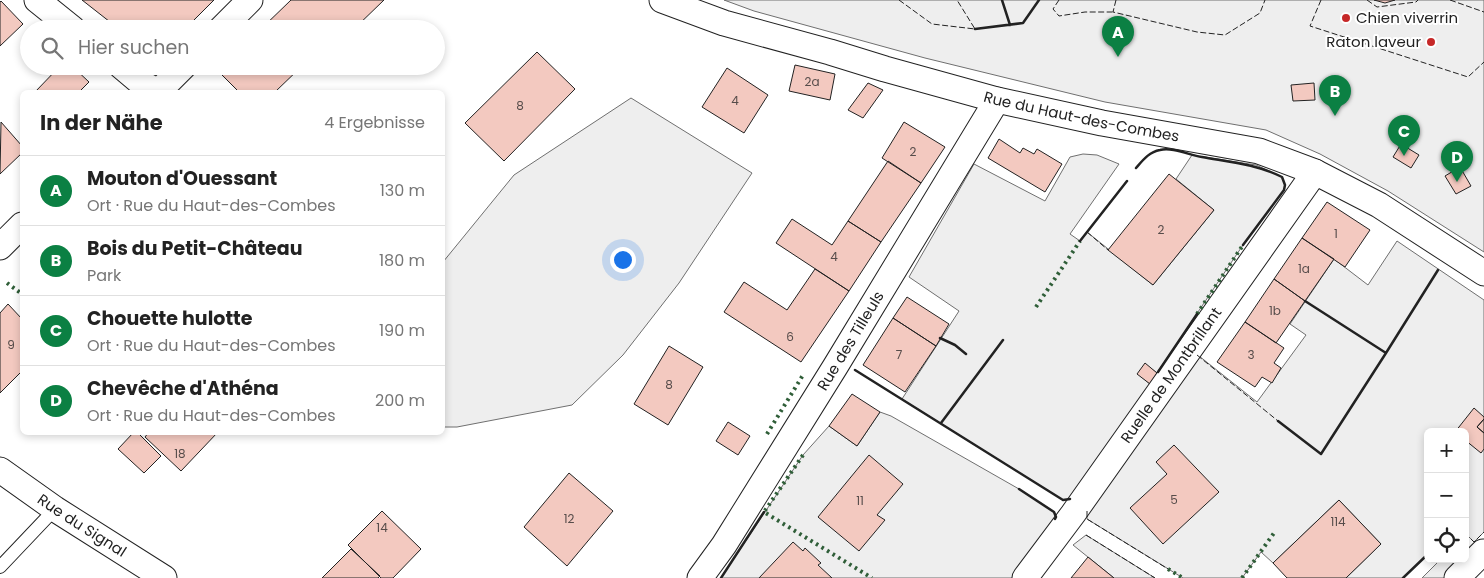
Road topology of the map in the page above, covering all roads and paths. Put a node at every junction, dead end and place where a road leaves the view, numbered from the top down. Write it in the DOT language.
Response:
graph roads {
  1 [pos="37,0"];
  2 [pos="250,0"];
  3 [pos="662,0"];
  4 [pos="62,20"];
  5 [pos="230,20"];
  6 [pos="131,75"];
  7 [pos="175,75"];
  8 [pos="154,90"];
  9 [pos="160,90"];
  10 [pos="997,100"];
  11 [pos="1314,172"];
  12 [pos="20,227"];
  13 [pos="0,247"];
  14 [pos="1484,273"];
  15 [pos="0,470"];
  16 [pos="55,509"];
  17 [pos="1483,552"];
  18 [pos="0,567"];
  19 [pos="164,578"];
  20 [pos="700,578"];
  21 [pos="1025,578"];
  22 [pos="1457,578"];
  1 -- 4 [label="street"];
  2 -- 5 [label="street"];
  3 -- 10 [label="street, Rue du Haut-des-Combes"];
  6 -- 8 [label="street"];
  7 -- 9 [label="street"];
  10 -- 11 [label="street, Rue du Haut-des-Combes"];
  10 -- 20 [label="street, Rue des Tilleuls"];
  11 -- 14 [label="street, Rue du Haut-des-Combes"];
  11 -- 21 [label="street, Ruelle de Montbrillant"];
  12 -- 13 [label="street"];
  15 -- 16 [label="street, Rue du Signal"];
  16 -- 18 [label="lane"];
  16 -- 19 [label="street, Rue du Signal"];
  17 -- 22 [label="street"];
}
